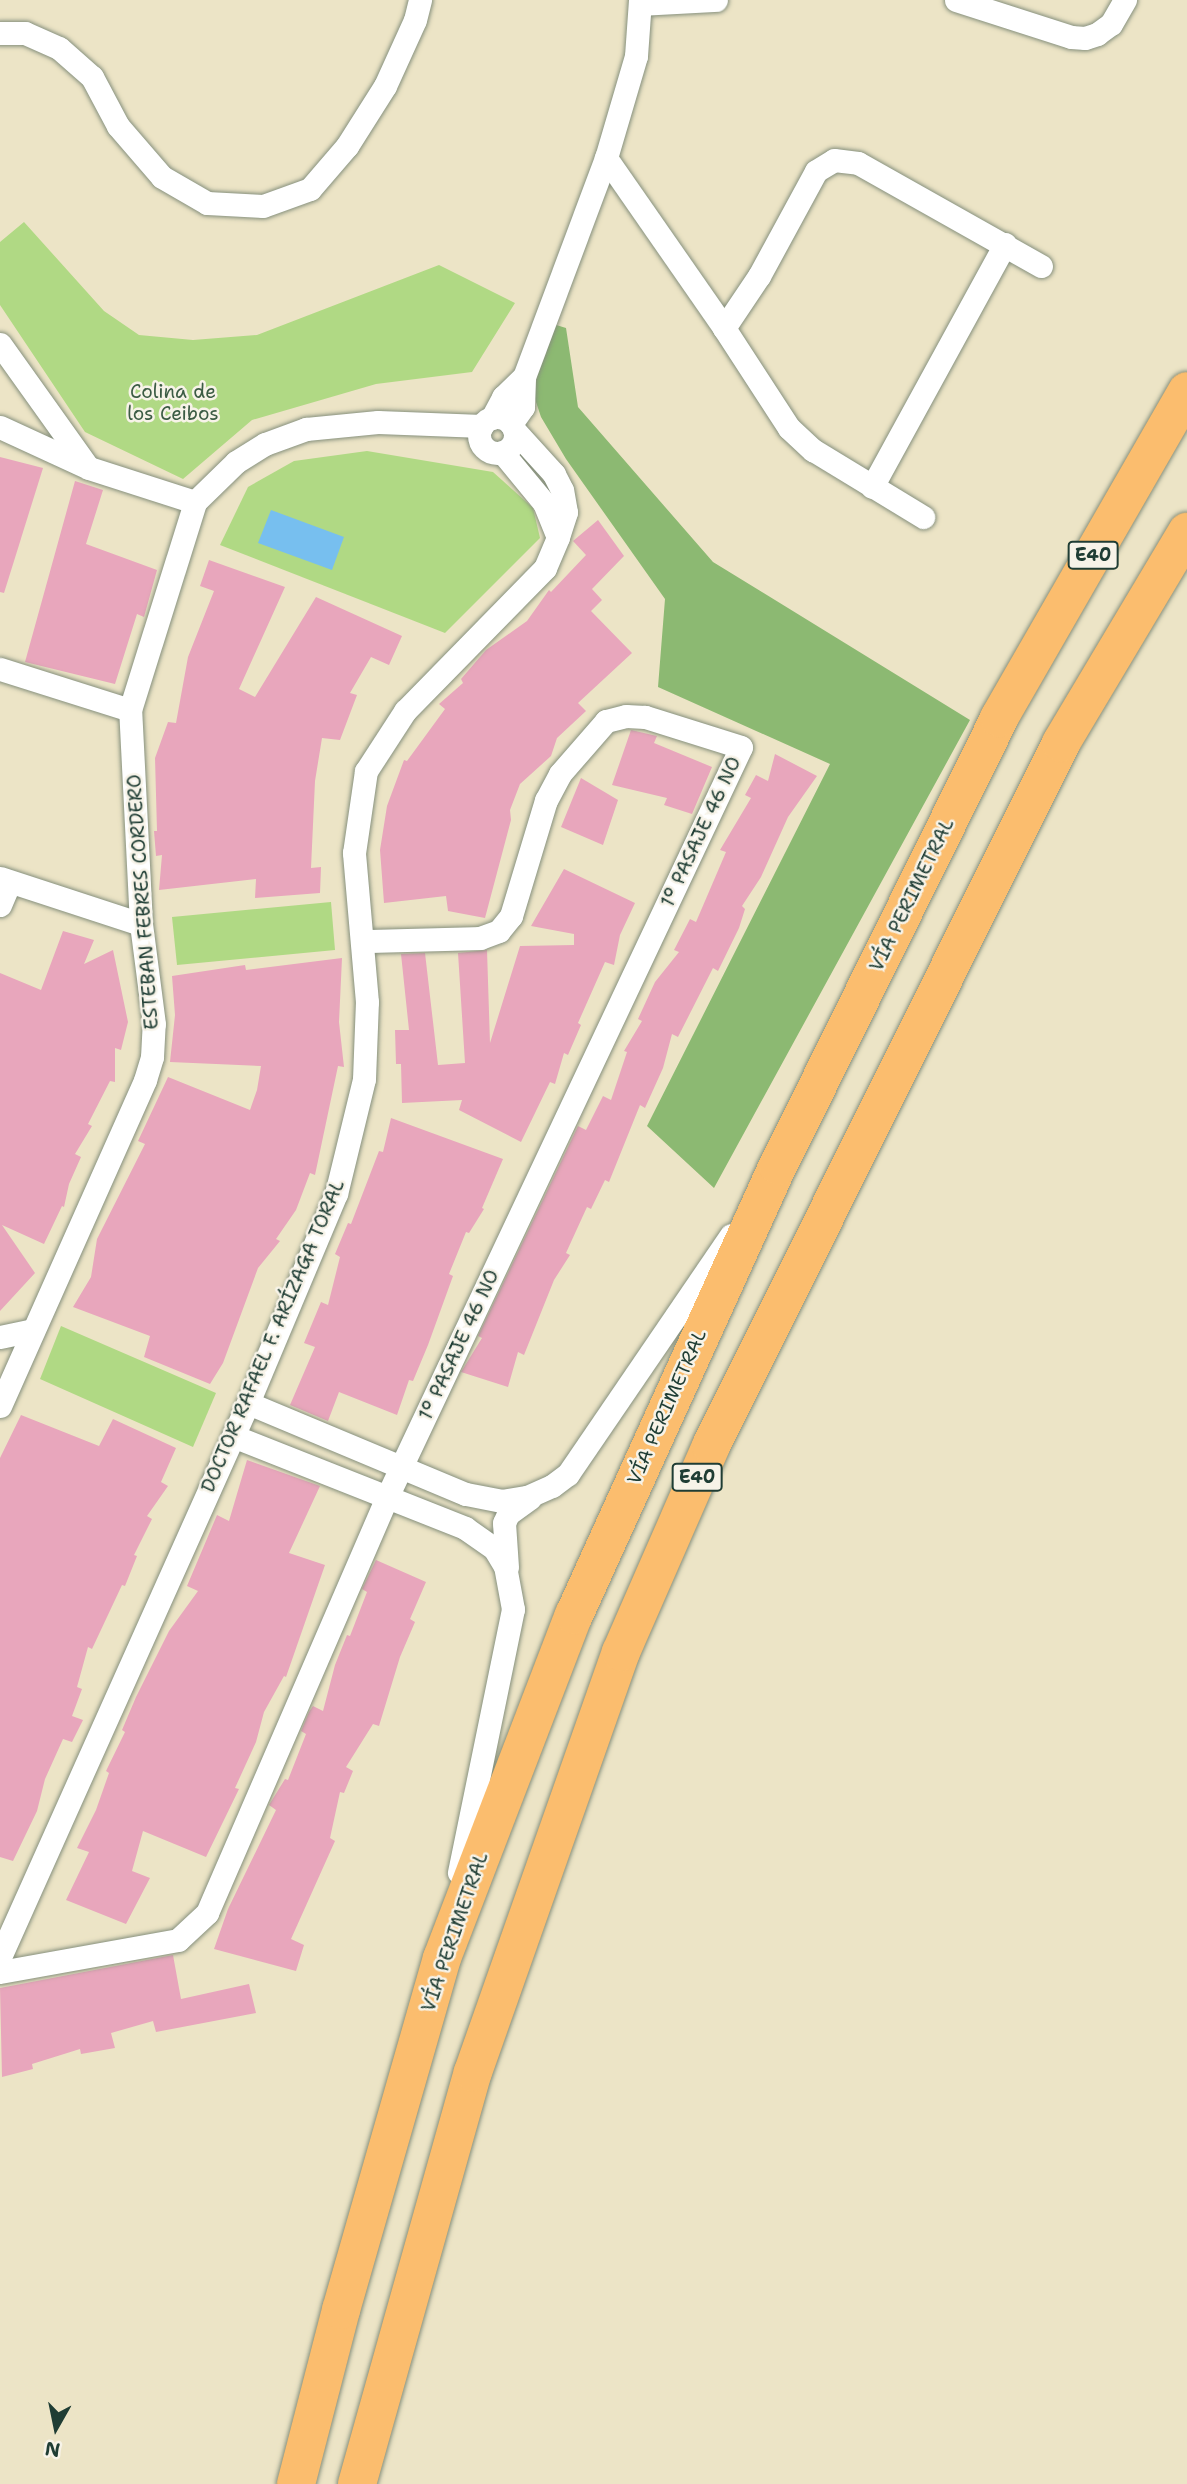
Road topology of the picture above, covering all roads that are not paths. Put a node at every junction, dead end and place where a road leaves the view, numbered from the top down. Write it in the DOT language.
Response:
graph roads {
  1 [pos="420,0"];
  2 [pos="716,0"];
  3 [pos="957,0"];
  4 [pos="1012,0"];
  5 [pos="1125,0"];
  6 [pos="641,2"];
  7 [pos="1026,20"];
  8 [pos="0,33"];
  9 [pos="606,158"];
  10 [pos="1005,244"];
  11 [pos="1041,266"];
  12 [pos="724,328"];
  13 [pos="0,344"];
  14 [pos="1187,391"];
  15 [pos="500,425"];
  16 [pos="0,427"];
  17 [pos="502,452"];
  18 [pos="89,468"];
  19 [pos="872,487"];
  20 [pos="195,502"];
  21 [pos="923,517"];
  22 [pos="1187,532"];
  23 [pos="558,537"];
  24 [pos="0,670"];
  25 [pos="130,710"];
  26 [pos="5,880"];
  27 [pos="0,905"];
  28 [pos="141,924"];
  29 [pos="362,941"];
  30 [pos="778,1166"];
  31 [pos="33,1330"];
  32 [pos="0,1337"];
  33 [pos="248,1403"];
  34 [pos="0,1406"];
  35 [pos="233,1436"];
  36 [pos="401,1466"];
  37 [pos="539,1493"];
  38 [pos="387,1497"];
  39 [pos="509,1583"];
  40 [pos="0,1956"];
  41 [pos="442,1958"];
  42 [pos="0,1972"];
  43 [pos="296,2484"];
  44 [pos="357,2484"];
  1 -- 8 [label="street"];
  2 -- 6 [label="street"];
  3 -- 7 [label="street"];
  4 -- 7 [label="street"];
  5 -- 7 [label="street"];
  6 -- 9 [label="street"];
  9 -- 12 [label="street"];
  9 -- 15 [label="street"];
  10 -- 11 [label="street"];
  10 -- 12 [label="street"];
  10 -- 19 [label="street"];
  12 -- 19 [label="street"];
  13 -- 18 [label="street"];
  14 -- 30 [label="highway, VÍA PERIMETRAL / E40"];
  15 -- 17 [label="street"];
  15 -- 17 [label="street"];
  15 -- 20 [label="street"];
  15 -- 23 [label="street, DOCTOR RAFAEL F. ARÍZAGA TORAL"];
  16 -- 18 [label="street"];
  17 -- 23 [label="street"];
  18 -- 20 [label="street"];
  19 -- 21 [label="street"];
  20 -- 25 [label="street, ESTEBAN FEBRES CORDERO"];
  22 -- 44 [label="highway, E40"];
  23 -- 29 [label="street, DOCTOR RAFAEL F. ARÍZAGA TORAL"];
  24 -- 25 [label="street"];
  25 -- 28 [label="street, ESTEBAN FEBRES CORDERO"];
  26 -- 27 [label="street"];
  26 -- 28 [label="street"];
  28 -- 31 [label="street, ESTEBAN FEBRES CORDERO"];
  29 -- 33 [label="street, DOCTOR RAFAEL F. ARÍZAGA TORAL"];
  29 -- 36 [label="street, 1° PASAJE 46 NO"];
  30 -- 37 [label="street"];
  30 -- 41 [label="highway, VÍA PERIMETRAL / E40"];
  31 -- 32 [label="street"];
  31 -- 34 [label="street, ESTEBAN FEBRES CORDERO"];
  33 -- 35 [label="street, DOCTOR RAFAEL F. ARÍZAGA TORAL"];
  33 -- 36 [label="street"];
  35 -- 38 [label="street"];
  35 -- 40 [label="street, DOCTOR RAFAEL F. ARÍZAGA TORAL"];
  36 -- 37 [label="street"];
  36 -- 38 [label="street, 1° PASAJE 46 NO"];
  37 -- 39 [label="street"];
  38 -- 39 [label="street"];
  38 -- 42 [label="street, 1° PASAJE 46 NO"];
  39 -- 41 [label="street"];
  41 -- 43 [label="highway, VÍA PERIMETRAL / E40"];
}
